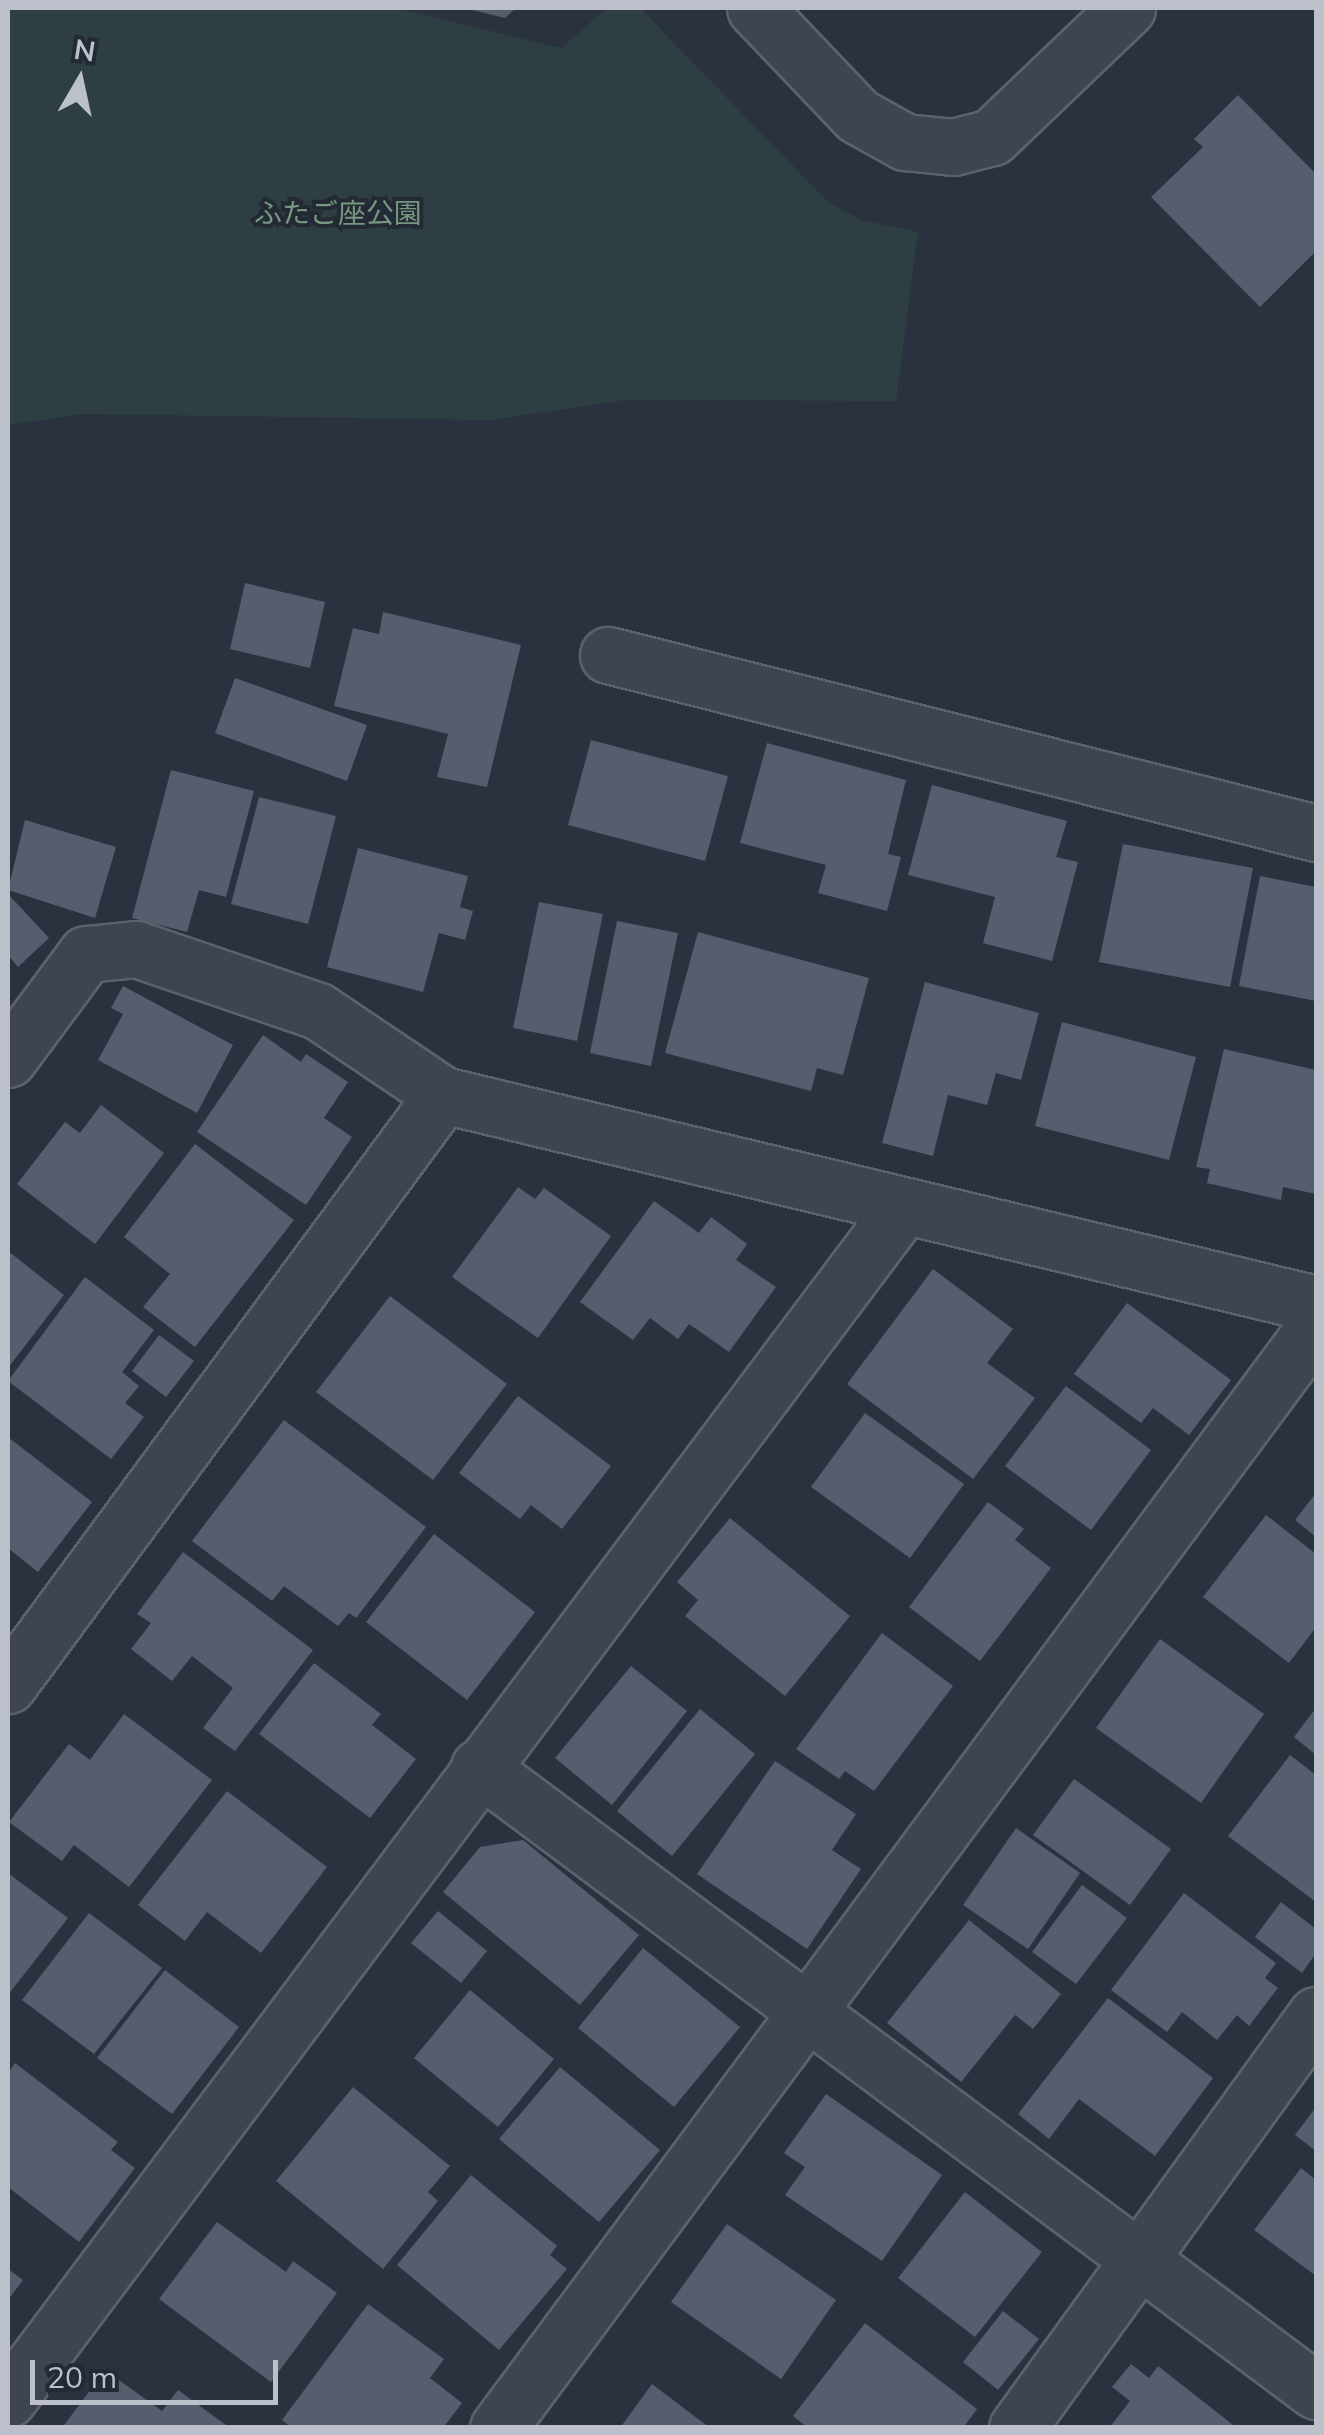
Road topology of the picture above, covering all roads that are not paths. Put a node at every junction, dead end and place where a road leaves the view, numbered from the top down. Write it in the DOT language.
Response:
graph roads {
  1 [pos="754,8"];
  2 [pos="1128,8"];
  3 [pos="608,655"];
  4 [pos="1316,832"];
  5 [pos="8,1059"];
  6 [pos="443,1095"];
  7 [pos="903,1207"];
  8 [pos="1316,1304"];
  9 [pos="1316,1326"];
  10 [pos="8,1685"];
  11 [pos="480,1767"];
  12 [pos="804,2009"];
  13 [pos="1316,2015"];
  14 [pos="1137,2262"];
  15 [pos="1316,2391"];
  16 [pos="8,2399"];
  17 [pos="498,2428"];
  18 [pos="1017,2428"];
  1 -- 2 [label="street"];
  3 -- 4 [label="street"];
  5 -- 6 [label="street"];
  6 -- 7 [label="street"];
  6 -- 10 [label="street"];
  7 -- 8 [label="street"];
  7 -- 11 [label="street"];
  9 -- 12 [label="street"];
  11 -- 12 [label="street"];
  11 -- 16 [label="street"];
  12 -- 14 [label="street"];
  12 -- 17 [label="street"];
  13 -- 14 [label="street"];
  14 -- 15 [label="street"];
  14 -- 18 [label="street"];
}
